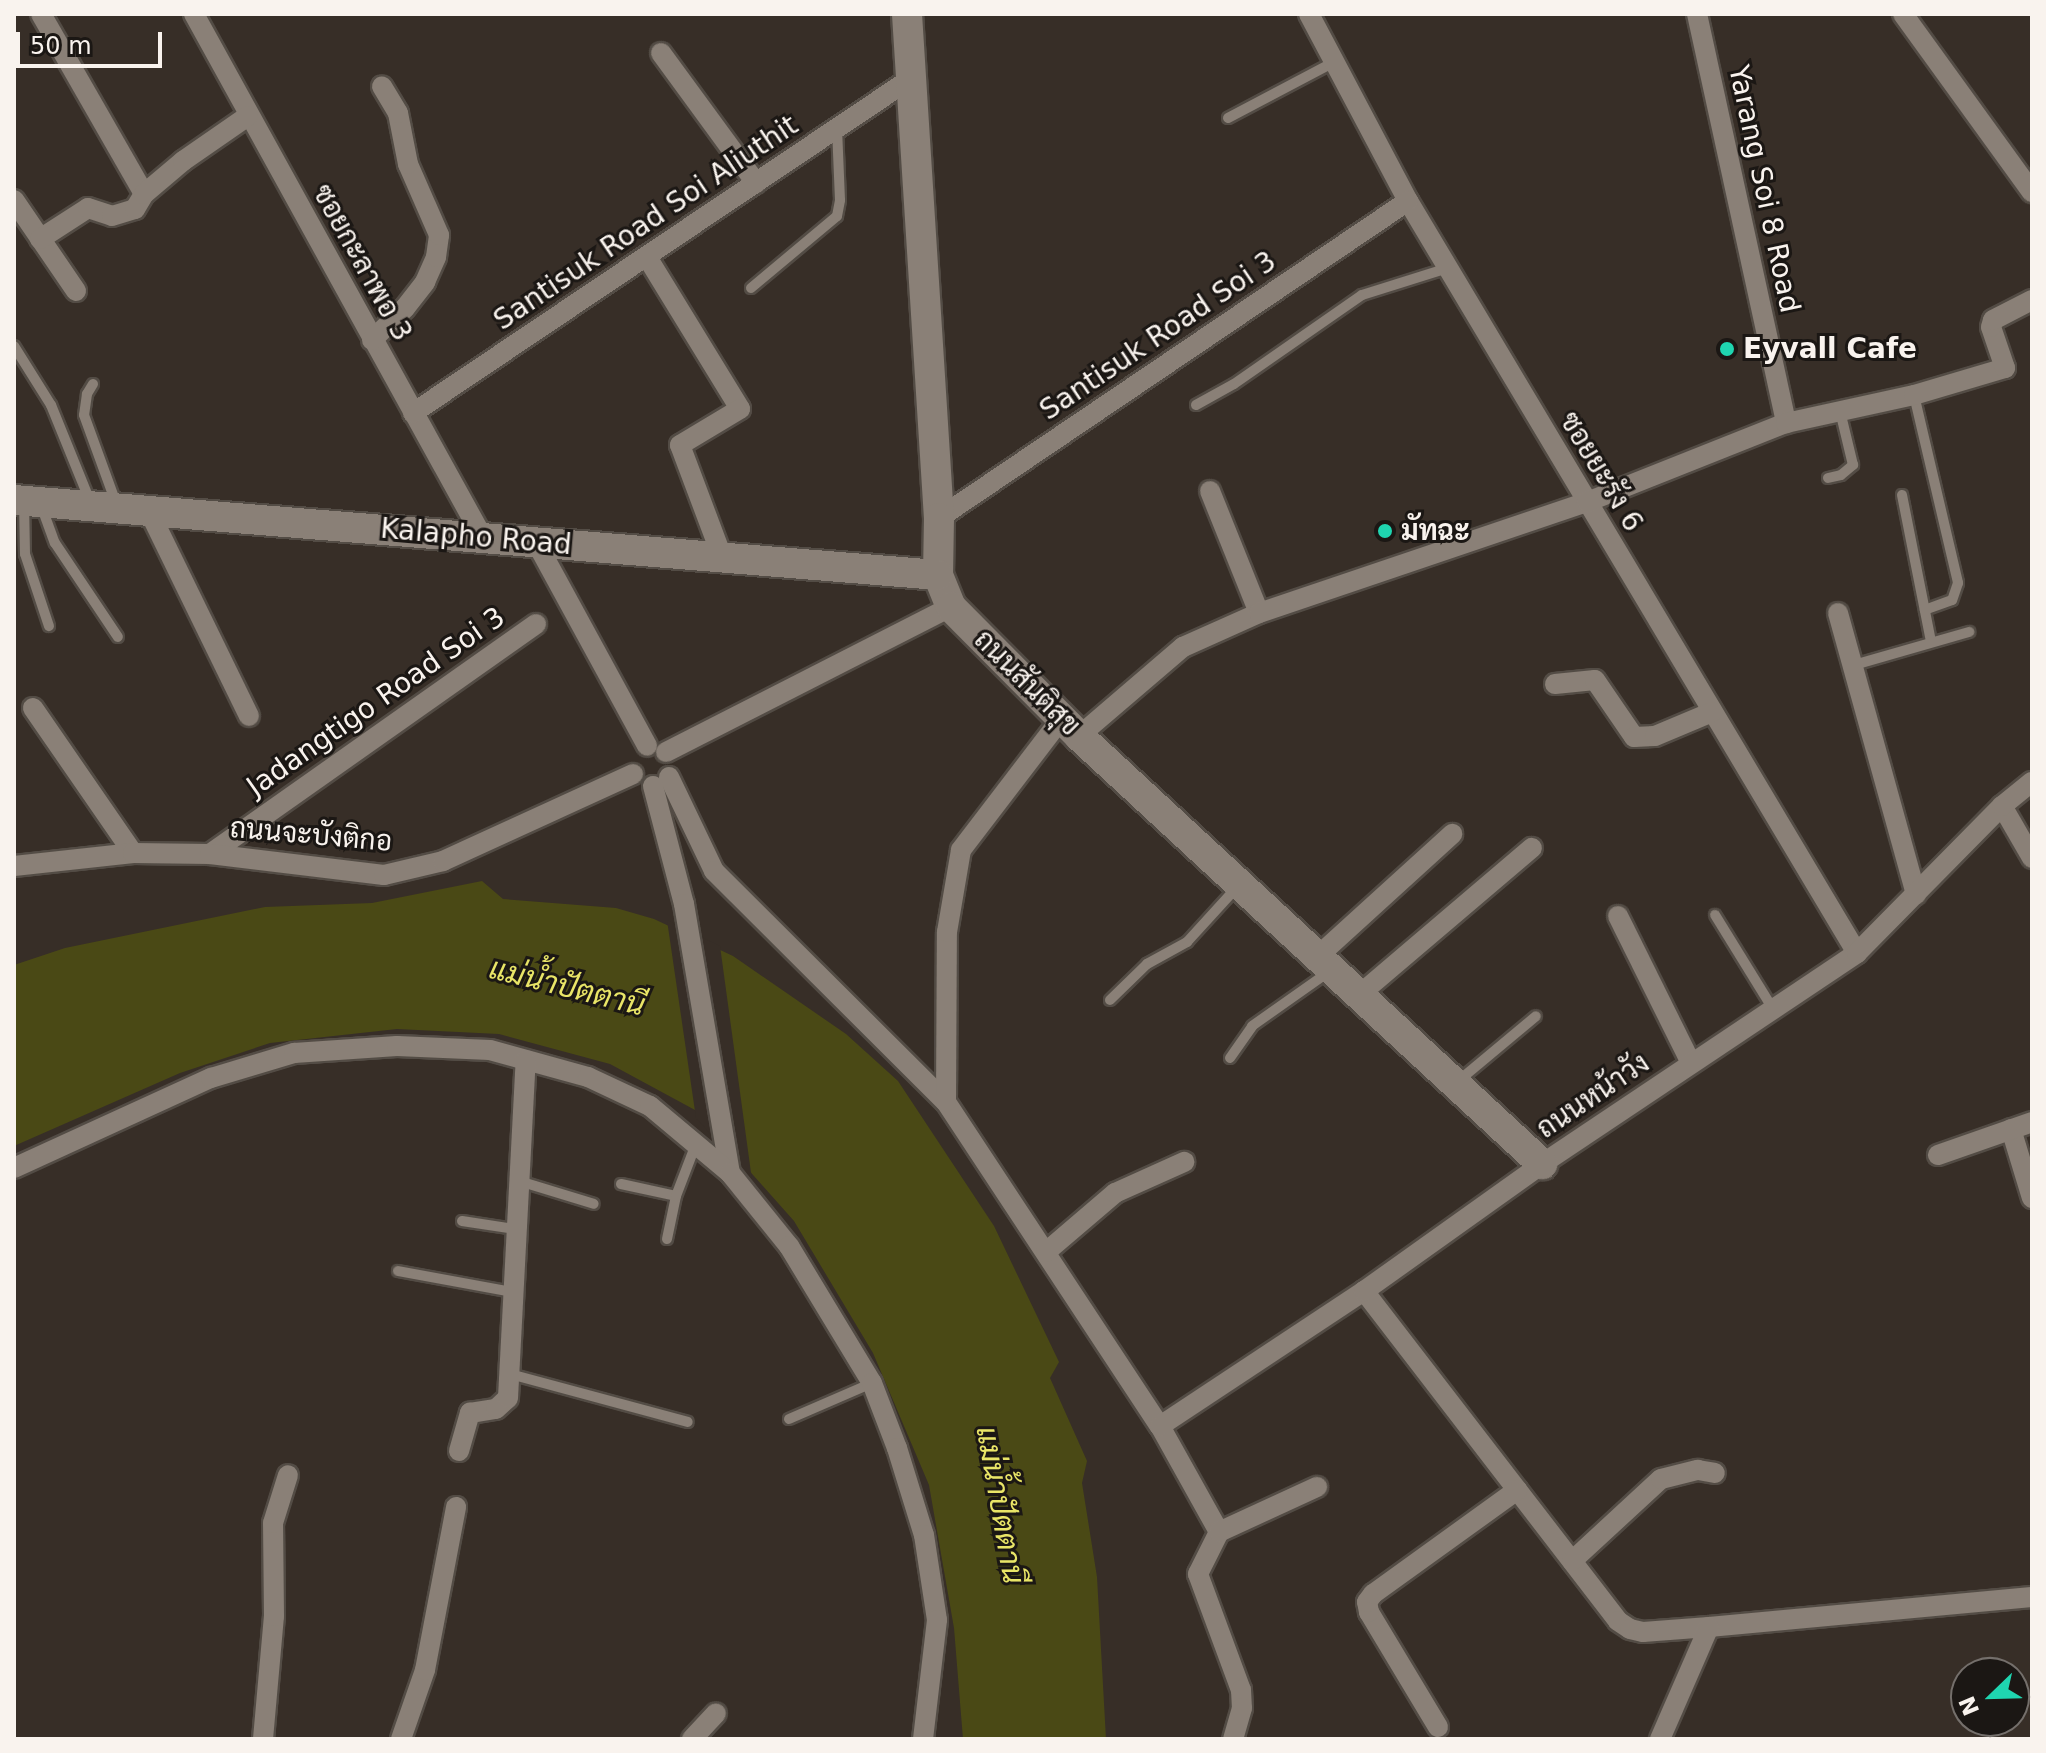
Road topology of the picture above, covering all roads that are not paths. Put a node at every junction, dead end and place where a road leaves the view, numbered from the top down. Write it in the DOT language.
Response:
graph roads {
  1 [pos="41,14"];
  2 [pos="194,14"];
  3 [pos="907,14"];
  4 [pos="1309,14"];
  5 [pos="1697,14"];
  6 [pos="1903,14"];
  7 [pos="661,53"];
  8 [pos="1334,62"];
  9 [pos="910,79"];
  10 [pos="382,86"];
  11 [pos="248,116"];
  12 [pos="1228,118"];
  13 [pos="837,128"];
  14 [pos="756,183"];
  15 [pos="2032,192"];
  16 [pos="144,194"];
  17 [pos="14,200"];
  18 [pos="1408,201"];
  19 [pos="40,239"];
  20 [pos="647,257"];
  21 [pos="1448,268"];
  22 [pos="751,288"];
  23 [pos="76,291"];
  24 [pos="2032,300"];
  25 [pos="372,340"];
  26 [pos="14,346"];
  27 [pos="93,384"];
  28 [pos="1914,395"];
  29 [pos="1196,405"];
  30 [pos="1840,411"];
  31 [pos="413,413"];
  32 [pos="1786,423"];
  33 [pos="1828,478"];
  34 [pos="1210,491"];
  35 [pos="1902,495"];
  36 [pos="26,501"];
  37 [pos="1587,502"];
  38 [pos="105,507"];
  39 [pos="149,511"];
  40 [pos="939,518"];
  41 [pos="483,538"];
  42 [pos="536,542"];
  43 [pos="722,557"];
  44 [pos="938,575"];
  45 [pos="951,607"];
  46 [pos="1925,610"];
  47 [pos="1259,613"];
  48 [pos="1838,613"];
  49 [pos="536,624"];
  50 [pos="49,626"];
  51 [pos="1969,632"];
  52 [pos="118,637"];
  53 [pos="1931,641"];
  54 [pos="1854,665"];
  55 [pos="1555,684"];
  56 [pos="33,708"];
  57 [pos="1712,712"];
  58 [pos="249,716"];
  59 [pos="1070,727"];
  60 [pos="657,749"];
  61 [pos="633,774"];
  62 [pos="661,782"];
  63 [pos="2032,782"];
  64 [pos="2002,806"];
  65 [pos="1452,834"];
  66 [pos="1532,848"];
  67 [pos="133,853"];
  68 [pos="210,854"];
  69 [pos="2032,858"];
  70 [pos="14,866"];
  71 [pos="714,871"];
  72 [pos="678,879"];
  73 [pos="1239,885"];
  74 [pos="1916,894"];
  75 [pos="1715,915"];
  76 [pos="1618,916"];
  77 [pos="1857,953"];
  78 [pos="1325,963"];
  79 [pos="1359,995"];
  80 [pos="1110,1000"];
  81 [pos="1773,1009"];
  82 [pos="1536,1016"];
  83 [pos="1230,1058"];
  84 [pos="526,1060"];
  85 [pos="1691,1063"];
  86 [pos="1455,1084"];
  87 [pos="946,1102"];
  88 [pos="2032,1122"];
  89 [pos="2011,1129"];
  90 [pos="697,1142"];
  91 [pos="1938,1155"];
  92 [pos="1184,1162"];
  93 [pos="729,1164"];
  94 [pos="1542,1164"];
  95 [pos="14,1168"];
  96 [pos="517,1181"];
  97 [pos="621,1184"];
  98 [pos="676,1196"];
  99 [pos="2032,1198"];
  100 [pos="594,1204"];
  101 [pos="462,1221"];
  102 [pos="515,1229"];
  103 [pos="667,1239"];
  104 [pos="1046,1252"];
  105 [pos="398,1271"];
  106 [pos="1364,1291"];
  107 [pos="512,1292"];
  108 [pos="510,1374"];
  109 [pos="872,1383"];
  110 [pos="789,1419"];
  111 [pos="688,1422"];
  112 [pos="1160,1426"];
  113 [pos="459,1451"];
  114 [pos="1715,1473"];
  115 [pos="288,1475"];
  116 [pos="1317,1487"];
  117 [pos="1517,1490"];
  118 [pos="456,1507"];
  119 [pos="1219,1532"];
  120 [pos="1572,1561"];
  121 [pos="2032,1597"];
  122 [pos="1709,1627"];
  123 [pos="716,1713"];
  124 [pos="1438,1727"];
  125 [pos="263,1739"];
  126 [pos="401,1739"];
  127 [pos="692,1739"];
  128 [pos="923,1739"];
  129 [pos="1233,1739"];
  130 [pos="1660,1739"];
  1 -- 16 [label="street"];
  2 -- 11 [label="street, ซอยกะลาพอ 3"];
  3 -- 9 [label="street, ถนนสันติสุข"];
  4 -- 8 [label="street, ซอยยะรัง 6"];
  5 -- 32 [label="street, Yarang Soi 8 Road"];
  6 -- 15 [label="street"];
  7 -- 14 [label="street"];
  8 -- 12 [label="lane"];
  8 -- 18 [label="street, ซอยยะรัง 6"];
  9 -- 13 [label="street, Santisuk Road Soi Aliuthit"];
  9 -- 40 [label="street, ถนนสันติสุข"];
  10 -- 25 [label="street"];
  11 -- 16 [label="street"];
  11 -- 25 [label="street, ซอยกะลาพอ 3"];
  13 -- 14 [label="street, Santisuk Road Soi Aliuthit"];
  13 -- 22 [label="lane"];
  14 -- 20 [label="street, Santisuk Road Soi Aliuthit"];
  16 -- 19 [label="street"];
  17 -- 19 [label="street"];
  18 -- 21 [label="street, ซอยยะรัง 6"];
  18 -- 40 [label="street, Santisuk Road Soi 3"];
  19 -- 23 [label="street"];
  20 -- 31 [label="street, Santisuk Road Soi Aliuthit"];
  20 -- 43 [label="street"];
  21 -- 29 [label="lane"];
  21 -- 37 [label="street, ซอยยะรัง 6"];
  24 -- 28 [label="street"];
  25 -- 31 [label="street, ซอยกะลาพอ 3"];
  26 -- 38 [label="lane"];
  27 -- 38 [label="lane"];
  28 -- 30 [label="street"];
  28 -- 46 [label="lane"];
  30 -- 32 [label="street"];
  30 -- 33 [label="lane"];
  31 -- 41 [label="street, ซอยกะลาพอ 3"];
  32 -- 37 [label="street"];
  34 -- 47 [label="street"];
  35 -- 46 [label="lane"];
  36 -- 38 [label="street, Kalapho Road"];
  36 -- 50 [label="lane"];
  36 -- 52 [label="lane"];
  37 -- 47 [label="street"];
  37 -- 57 [label="street, ซอยยะรัง 6"];
  38 -- 39 [label="street, Kalapho Road"];
  39 -- 41 [label="street, Kalapho Road"];
  39 -- 58 [label="street"];
  40 -- 44 [label="street, ถนนสันติสุข"];
  41 -- 42 [label="street, Kalapho Road"];
  42 -- 43 [label="street, Kalapho Road"];
  42 -- 60 [label="street"];
  43 -- 44 [label="street, Kalapho Road"];
  44 -- 45 [label="street, ถนนสันติสุข"];
  45 -- 59 [label="street, ถนนสันติสุข"];
  45 -- 60 [label="street"];
  46 -- 53 [label="lane"];
  47 -- 59 [label="street"];
  48 -- 54 [label="street"];
  49 -- 68 [label="street, Jadangtigo Road Soi 3"];
  51 -- 53 [label="lane"];
  53 -- 54 [label="lane"];
  54 -- 74 [label="street"];
  55 -- 57 [label="street"];
  56 -- 67 [label="street"];
  57 -- 77 [label="street, ซอยยะรัง 6"];
  59 -- 73 [label="street, ถนนสันติสุข"];
  59 -- 87 [label="street"];
  60 -- 61 [label="street"];
  60 -- 62 [label="street"];
  61 -- 62 [label="street"];
  61 -- 68 [label="street, ถนนจะบังติกอ"];
  62 -- 71 [label="street"];
  62 -- 72 [label="street"];
  63 -- 64 [label="street, ถนนหน้าวัง"];
  64 -- 69 [label="street"];
  64 -- 74 [label="street, ถนนหน้าวัง"];
  65 -- 78 [label="street"];
  66 -- 79 [label="street"];
  67 -- 68 [label="street, ถนนจะบังติกอ"];
  67 -- 70 [label="street, ถนนจะบังติกอ"];
  71 -- 72 [label="street"];
  71 -- 87 [label="street"];
  72 -- 93 [label="street"];
  73 -- 78 [label="street, ถนนสันติสุข"];
  73 -- 80 [label="lane"];
  74 -- 77 [label="street, ถนนหน้าวัง"];
  75 -- 81 [label="lane"];
  76 -- 85 [label="street"];
  77 -- 81 [label="street, ถนนหน้าวัง"];
  78 -- 79 [label="street, ถนนสันติสุข"];
  78 -- 83 [label="lane"];
  79 -- 86 [label="street, ถนนสันติสุข"];
  81 -- 85 [label="street, ถนนหน้าวัง"];
  82 -- 86 [label="lane"];
  84 -- 90 [label="street"];
  84 -- 95 [label="street"];
  84 -- 96 [label="street"];
  85 -- 94 [label="street, ถนนหน้าวัง"];
  86 -- 94 [label="street, ถนนสันติสุข"];
  87 -- 104 [label="street"];
  88 -- 89 [label="street"];
  89 -- 91 [label="street"];
  89 -- 99 [label="street"];
  90 -- 93 [label="street"];
  90 -- 98 [label="lane"];
  92 -- 104 [label="street"];
  93 -- 109 [label="street"];
  94 -- 106 [label="street, ถนนหน้าวัง"];
  96 -- 100 [label="lane"];
  96 -- 102 [label="street"];
  97 -- 98 [label="lane"];
  98 -- 103 [label="lane"];
  101 -- 102 [label="lane"];
  102 -- 107 [label="street"];
  104 -- 112 [label="street"];
  105 -- 107 [label="lane"];
  106 -- 112 [label="street, ถนนหน้าวัง"];
  106 -- 117 [label="street"];
  107 -- 108 [label="street"];
  108 -- 111 [label="lane"];
  108 -- 113 [label="street"];
  109 -- 110 [label="lane"];
  109 -- 128 [label="street"];
  112 -- 119 [label="street"];
  114 -- 120 [label="street"];
  115 -- 125 [label="street"];
  116 -- 119 [label="street"];
  117 -- 120 [label="street"];
  117 -- 124 [label="street"];
  118 -- 126 [label="street"];
  119 -- 129 [label="street"];
  120 -- 122 [label="street"];
  121 -- 122 [label="street"];
  122 -- 130 [label="street"];
  123 -- 127 [label="street"];
}
